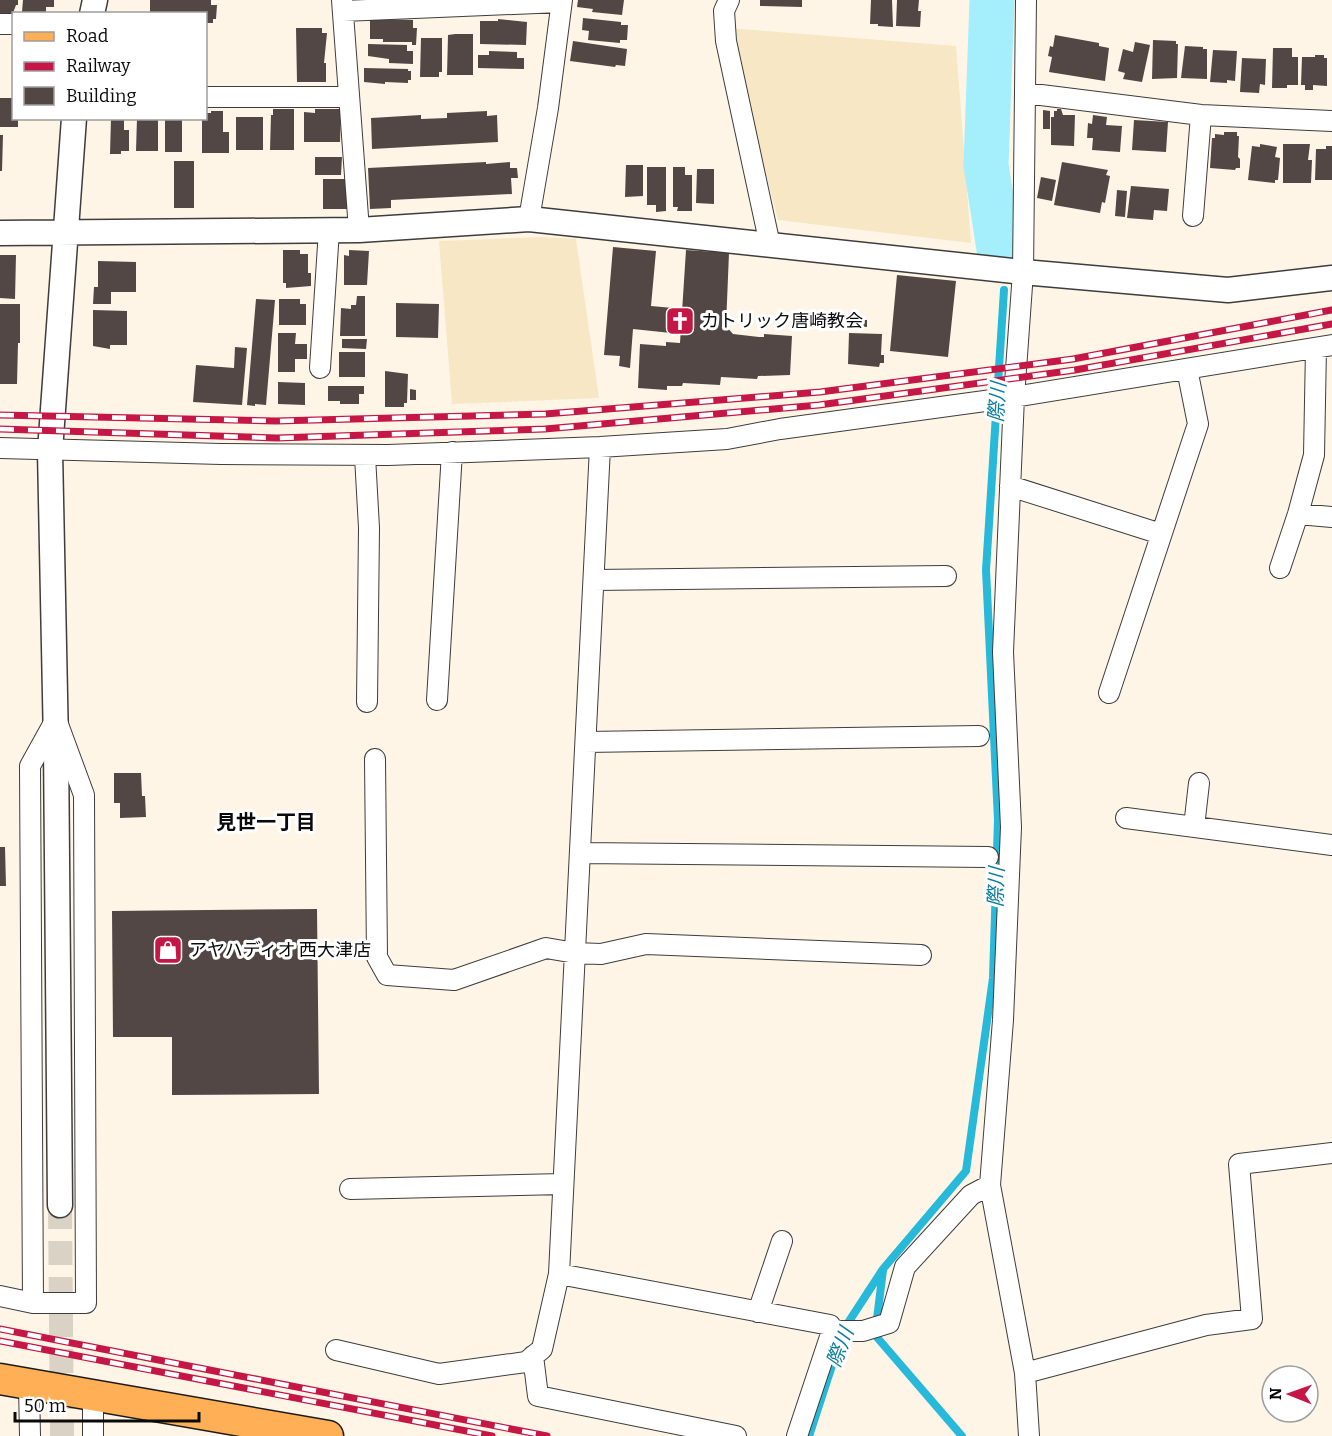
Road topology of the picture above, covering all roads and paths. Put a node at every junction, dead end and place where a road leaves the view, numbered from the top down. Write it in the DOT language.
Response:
graph roads {
  1 [pos="729,0"];
  2 [pos="1026,0"];
  3 [pos="562,1"];
  4 [pos="342,6"];
  5 [pos="1025,93"];
  6 [pos="207,97"];
  7 [pos="349,97"];
  8 [pos="1202,115"];
  9 [pos="74,120"];
  10 [pos="1332,121"];
  11 [pos="1193,216"];
  12 [pos="528,219"];
  13 [pos="328,230"];
  14 [pos="358,230"];
  15 [pos="0,233"];
  16 [pos="65,233"];
  17 [pos="770,245"];
  18 [pos="1023,272"];
  19 [pos="1332,278"];
  20 [pos="1324,347"];
  21 [pos="320,368"];
  22 [pos="1187,369"];
  23 [pos="1011,398"];
  24 [pos="600,447"];
  25 [pos="0,448"];
  26 [pos="50,451"];
  27 [pos="452,452"];
  28 [pos="365,456"];
  29 [pos="1011,486"];
  30 [pos="1298,514"];
  31 [pos="1332,517"];
  32 [pos="1161,534"];
  33 [pos="1280,568"];
  34 [pos="946,576"];
  35 [pos="594,580"];
  36 [pos="1109,693"];
  37 [pos="437,700"];
  38 [pos="367,702"];
  39 [pos="56,719"];
  40 [pos="979,736"];
  41 [pos="586,742"];
  42 [pos="375,759"];
  43 [pos="1199,783"];
  44 [pos="1126,818"];
  45 [pos="1194,827"];
  46 [pos="1332,845"];
  47 [pos="580,853"];
  48 [pos="988,857"];
  49 [pos="575,953"];
  50 [pos="921,955"];
  51 [pos="1332,1153"];
  52 [pos="563,1184"];
  53 [pos="990,1185"];
  54 [pos="350,1189"];
  55 [pos="60,1205"];
  56 [pos="782,1241"];
  57 [pos="559,1274"];
  58 [pos="0,1296"];
  59 [pos="33,1303"];
  60 [pos="758,1312"];
  61 [pos="833,1331"];
  62 [pos="336,1350"];
  63 [pos="533,1356"];
  64 [pos="1025,1373"];
  65 [pos="0,1379"];
  66 [pos="29,1385"];
  67 [pos="93,1396"];
  68 [pos="30,1436"];
  69 [pos="93,1436"];
  70 [pos="328,1436"];
  71 [pos="735,1436"];
  72 [pos="797,1436"];
  73 [pos="1029,1436"];
  1 -- 17 [label="street"];
  2 -- 5 [label="street"];
  3 -- 4 [label="street"];
  3 -- 12 [label="street"];
  4 -- 7 [label="street"];
  5 -- 8 [label="street"];
  5 -- 18 [label="street"];
  6 -- 7 [label="street"];
  7 -- 14 [label="street"];
  8 -- 10 [label="street"];
  8 -- 11 [label="street"];
  9 -- 16 [label="street"];
  12 -- 14 [label="street"];
  12 -- 17 [label="street"];
  13 -- 14 [label="street"];
  13 -- 16 [label="street"];
  13 -- 21 [label="street"];
  15 -- 16 [label="street"];
  16 -- 26 [label="street"];
  17 -- 18 [label="street"];
  18 -- 19 [label="street"];
  18 -- 23 [label="street"];
  20 -- 22 [label="street"];
  20 -- 30 [label="street"];
  22 -- 23 [label="street"];
  22 -- 32 [label="street"];
  23 -- 24 [label="street"];
  23 -- 29 [label="street"];
  24 -- 27 [label="street"];
  24 -- 35 [label="street"];
  25 -- 26 [label="street"];
  26 -- 28 [label="street"];
  26 -- 39 [label="street"];
  27 -- 28 [label="street"];
  27 -- 37 [label="street"];
  28 -- 38 [label="street"];
  29 -- 32 [label="street"];
  29 -- 53 [label="street"];
  30 -- 31 [label="street"];
  30 -- 33 [label="street"];
  32 -- 36 [label="street"];
  34 -- 35 [label="street"];
  35 -- 41 [label="street"];
  39 -- 55 [label="street"];
  39 -- 59 [label="street"];
  39 -- 59 [label="street"];
  40 -- 41 [label="street"];
  41 -- 47 [label="street"];
  42 -- 49 [label="street"];
  43 -- 45 [label="street"];
  44 -- 45 [label="street"];
  45 -- 46 [label="street"];
  47 -- 48 [label="street"];
  47 -- 49 [label="street"];
  49 -- 50 [label="street"];
  49 -- 52 [label="street"];
  51 -- 64 [label="street"];
  52 -- 54 [label="street"];
  52 -- 57 [label="street"];
  53 -- 61 [label="street"];
  53 -- 64 [label="street"];
  56 -- 60 [label="street"];
  57 -- 60 [label="street"];
  57 -- 63 [label="street"];
  58 -- 59 [label="street"];
  60 -- 61 [label="street"];
  61 -- 72 [label="street"];
  62 -- 63 [label="street"];
  63 -- 71 [label="street"];
  64 -- 73 [label="street"];
  65 -- 66 [label="main road"];
  66 -- 67 [label="main road"];
  66 -- 68 [label="street"];
  67 -- 69 [label="street"];
  67 -- 70 [label="main road"];
}
